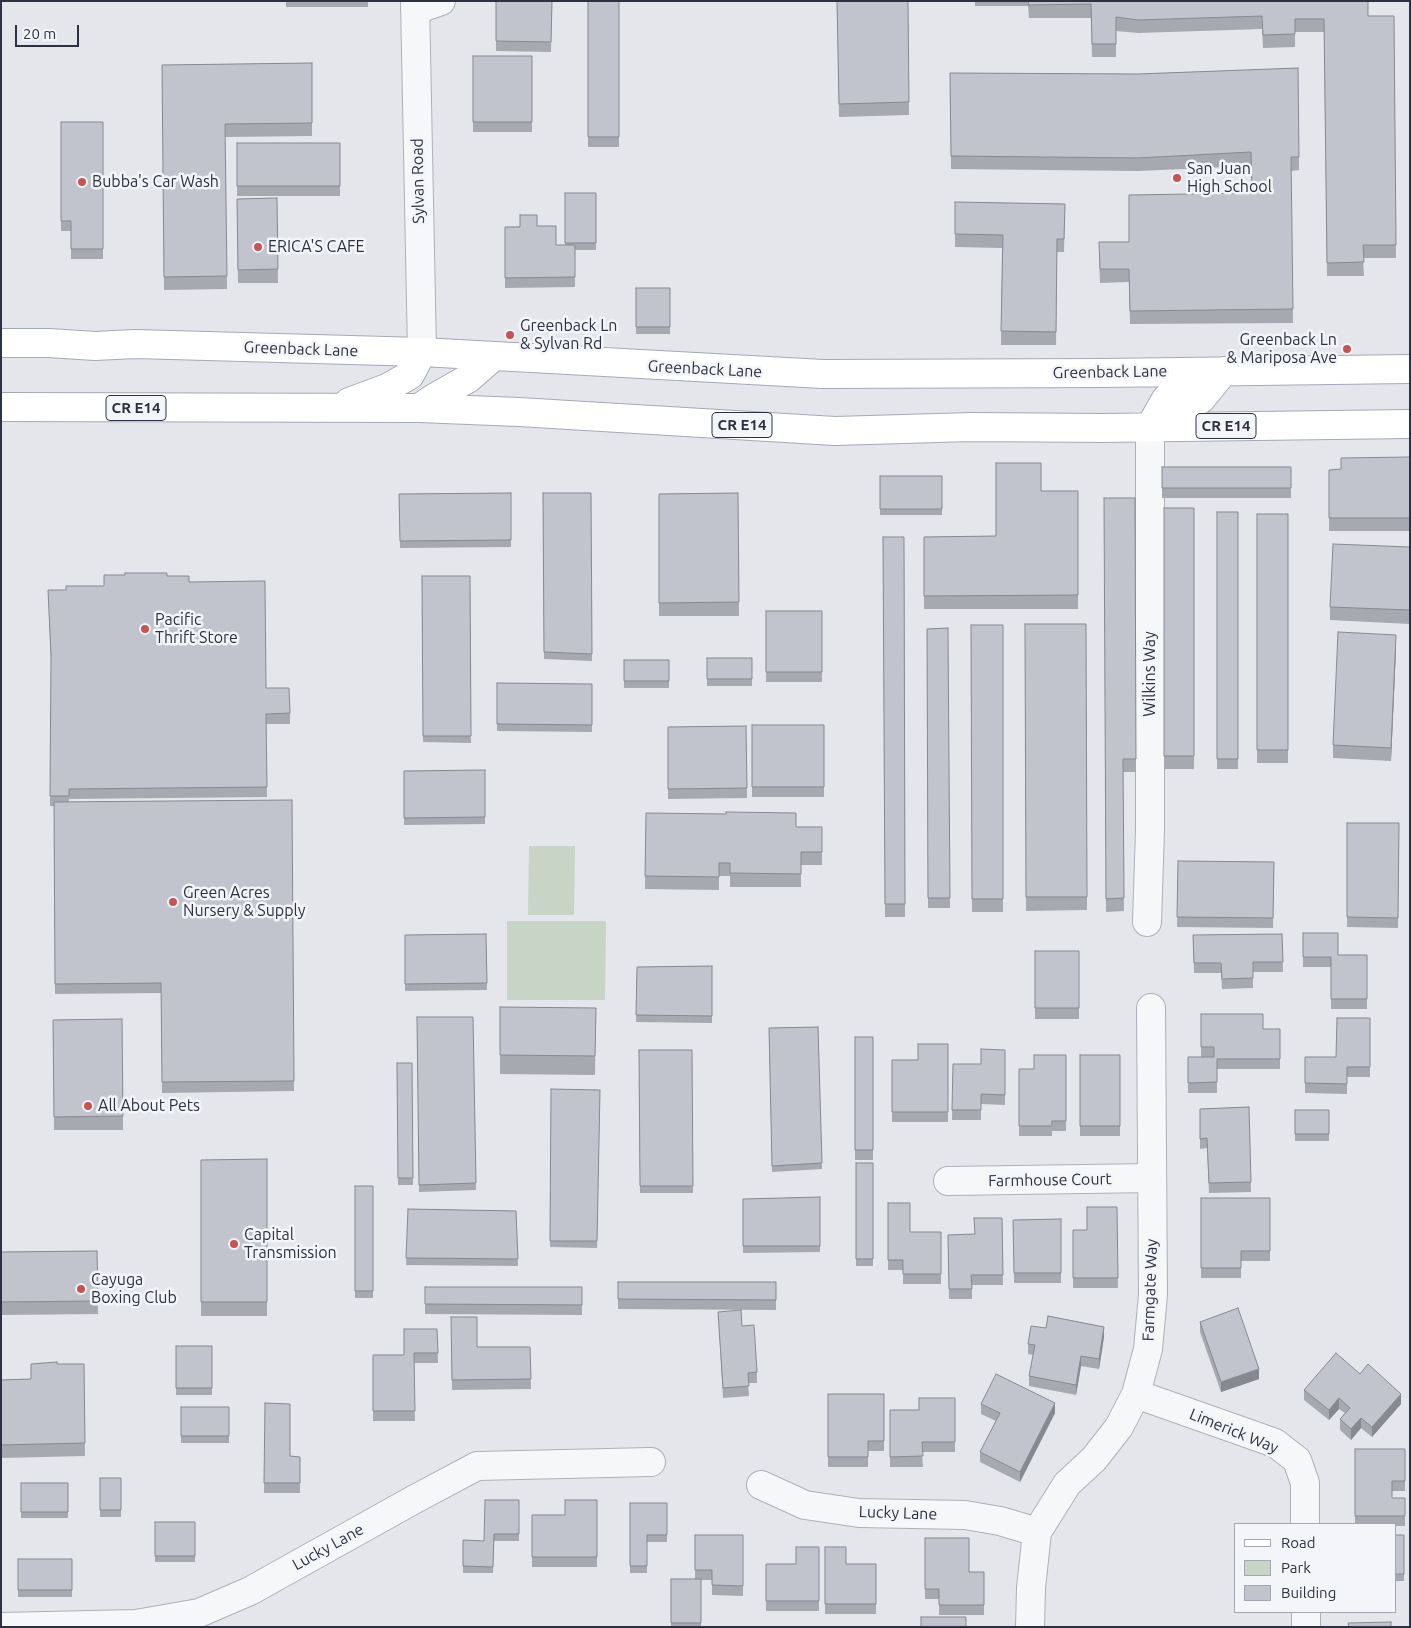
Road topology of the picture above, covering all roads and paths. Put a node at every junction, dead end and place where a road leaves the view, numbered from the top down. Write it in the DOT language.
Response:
graph roads {
  1 [pos="441,1"];
  2 [pos="415,6"];
  3 [pos="1,343"];
  4 [pos="422,352"];
  5 [pos="494,356"];
  6 [pos="1410,369"];
  7 [pos="1224,370"];
  8 [pos="1,407"];
  9 [pos="333,408"];
  10 [pos="419,408"];
  11 [pos="1410,424"];
  12 [pos="1150,427"];
  13 [pos="1146,922"];
  14 [pos="1151,1008"];
  15 [pos="1152,1178"];
  16 [pos="948,1181"];
  17 [pos="1136,1394"];
  18 [pos="651,1462"];
  19 [pos="761,1485"];
  20 [pos="1305,1523"];
  21 [pos="1038,1532"];
  22 [pos="1306,1613"];
  23 [pos="1,1627"];
  24 [pos="1030,1627"];
  25 [pos="1306,1627"];
  1 -- 2 [label="street, Sylvan Road"];
  2 -- 4 [label="street, Sylvan Road"];
  3 -- 4 [label="main road, Greenback Lane"];
  4 -- 5 [label="main road, Greenback Lane"];
  4 -- 9 [label="main road"];
  5 -- 7 [label="main road, Greenback Lane"];
  5 -- 10 [label="main road"];
  6 -- 7 [label="main road, Greenback Lane"];
  7 -- 12 [label="main road"];
  8 -- 9 [label="main road, CR E14"];
  9 -- 10 [label="main road, CR E14"];
  10 -- 12 [label="main road, CR E14"];
  11 -- 12 [label="main road, CR E14"];
  12 -- 13 [label="street, Wilkins Way"];
  14 -- 15 [label="street, Farmgate Way"];
  15 -- 16 [label="street, Farmhouse Court"];
  15 -- 17 [label="street, Farmgate Way"];
  17 -- 20 [label="street, Limerick Way"];
  17 -- 21 [label="street, Farmgate Way"];
  18 -- 23 [label="street, Lucky Lane"];
  19 -- 21 [label="street, Lucky Lane"];
  21 -- 24 [label="street, Farmgate Way"];
  22 -- 25 [label="street"];
}
